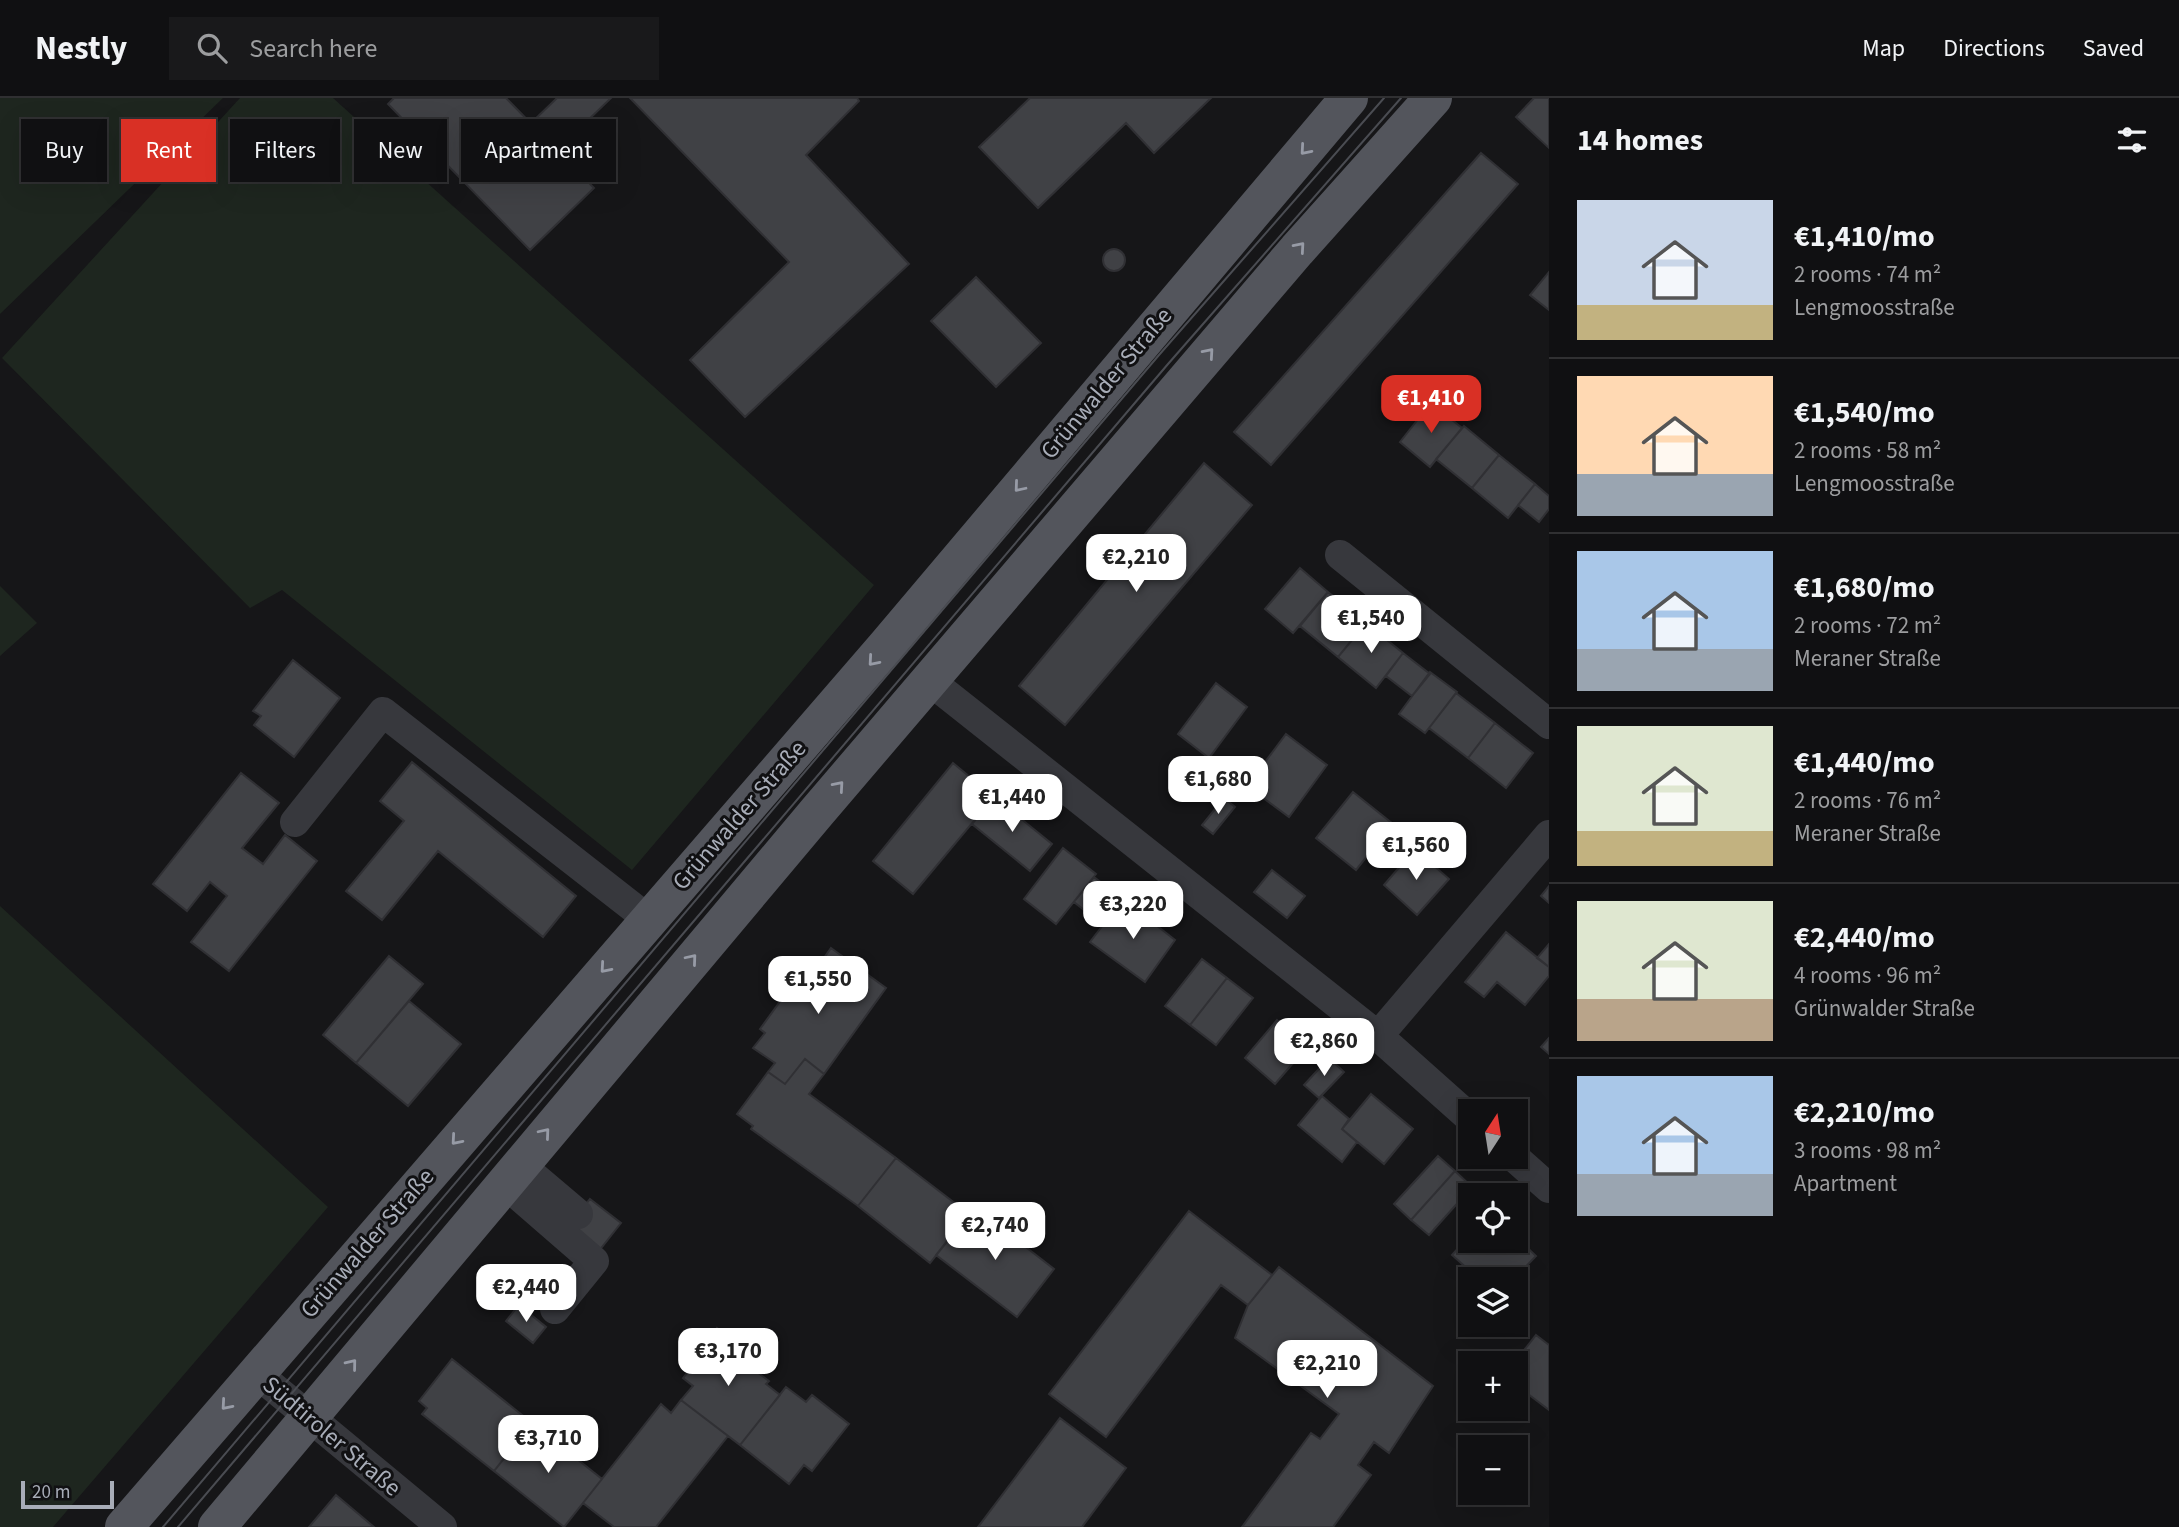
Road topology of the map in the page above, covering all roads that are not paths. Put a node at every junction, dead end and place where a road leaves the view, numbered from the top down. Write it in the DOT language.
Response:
graph roads {
  1 [pos="1349,98"];
  2 [pos="1433,98"];
  3 [pos="1340,555"];
  4 [pos="930,681"];
  5 [pos="1549,724"];
  6 [pos="295,822"];
  7 [pos="1549,835"];
  8 [pos="648,919"];
  9 [pos="1378,1036"];
  10 [pos="1458,1107"];
  11 [pos="1528,1169"];
  12 [pos="512,1173"];
  13 [pos="1549,1188"];
  14 [pos="578,1214"];
  15 [pos="555,1309"];
  16 [pos="255,1372"];
  17 [pos="309,1417"];
  18 [pos="124,1527"];
  19 [pos="217,1527"];
  20 [pos="442,1527"];
  1 -- 8 [label="main road, Grünwalder Straße, one-way"];
  4 -- 2 [label="main road, one-way"];
  3 -- 5 [label="street"];
  4 -- 9 [label="street"];
  12 -- 4 [label="main road, one-way"];
  6 -- 8 [label="street"];
  7 -- 9 [label="street"];
  8 -- 16 [label="main road, Grünwalder Straße, one-way"];
  9 -- 10 [label="street"];
  11 -- 13 [label="street"];
  12 -- 14 [label="street"];
  12 -- 15 [label="street"];
  17 -- 12 [label="main road, one-way"];
  16 -- 17 [label="street, Südtiroler Straße"];
  16 -- 18 [label="main road, Grünwalder Straße, one-way"];
  17 -- 19 [label="main road"];
  17 -- 20 [label="street, Südtiroler Straße"];
}
